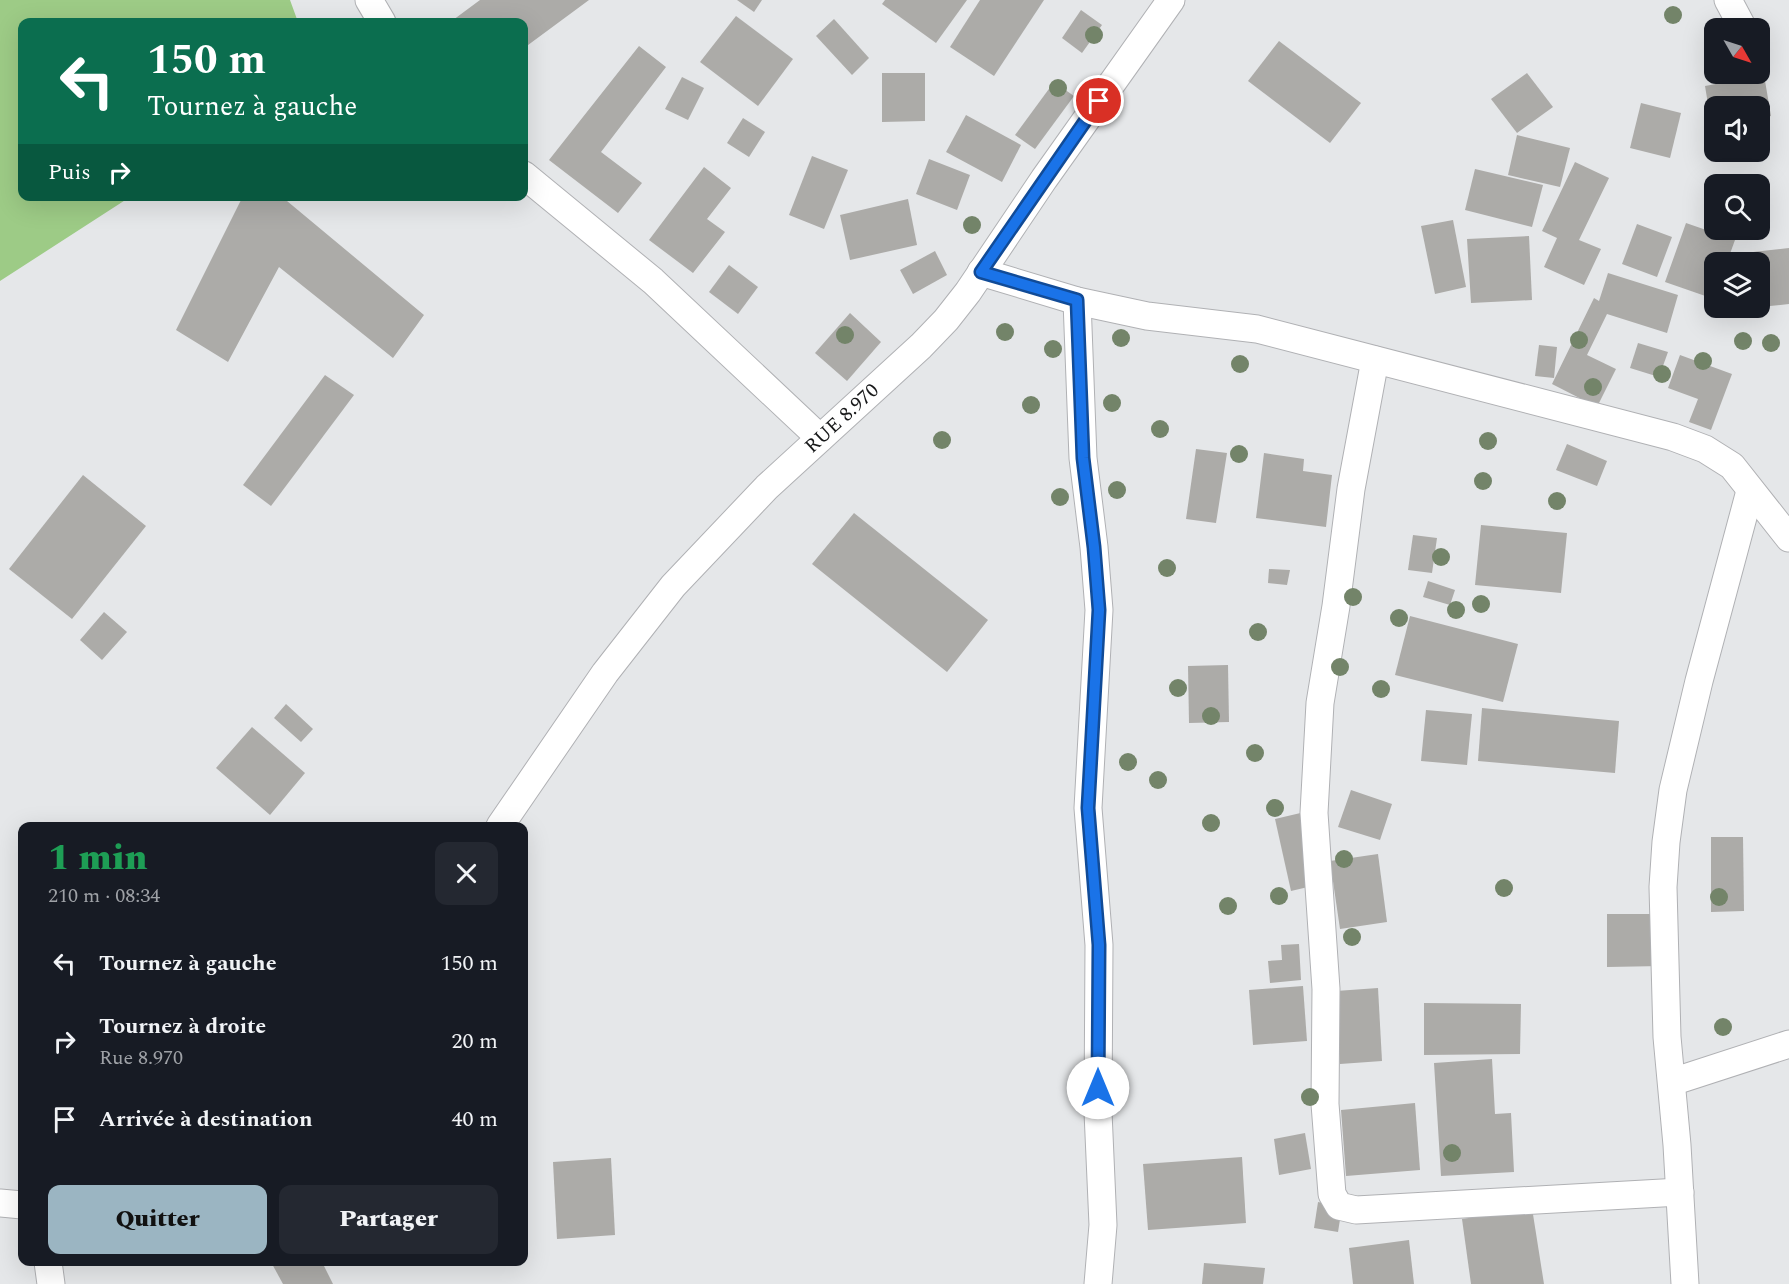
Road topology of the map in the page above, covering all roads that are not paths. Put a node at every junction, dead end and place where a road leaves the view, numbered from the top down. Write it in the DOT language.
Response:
graph roads {
  1 [pos="369,0"];
  2 [pos="1171,0"];
  3 [pos="1728,0"];
  4 [pos="380,18"];
  5 [pos="1738,18"];
  6 [pos="528,178"];
  7 [pos="981,272"];
  8 [pos="1077,300"];
  9 [pos="1376,360"];
  10 [pos="820,438"];
  11 [pos="1750,491"];
  12 [pos="1789,538"];
  13 [pos="503,822"];
  14 [pos="1789,1044"];
  15 [pos="1672,1082"];
  16 [pos="1680,1192"];
  17 [pos="0,1203"];
  18 [pos="18,1205"];
  19 [pos="49,1266"];
  20 [pos="51,1284"];
  21 [pos="1098,1284"];
  22 [pos="1685,1284"];
  1 -- 4 [label="street"];
  2 -- 7 [label="street, RUE 8.970"];
  3 -- 5 [label="street"];
  6 -- 10 [label="street"];
  7 -- 8 [label="street"];
  7 -- 10 [label="street, RUE 8.970"];
  8 -- 9 [label="street"];
  8 -- 21 [label="street"];
  9 -- 11 [label="street"];
  9 -- 16 [label="street"];
  10 -- 13 [label="street, RUE 8.970"];
  11 -- 12 [label="street"];
  11 -- 15 [label="street"];
  14 -- 15 [label="street"];
  15 -- 16 [label="street"];
  16 -- 22 [label="street"];
  17 -- 18 [label="street"];
  19 -- 20 [label="street"];
}
